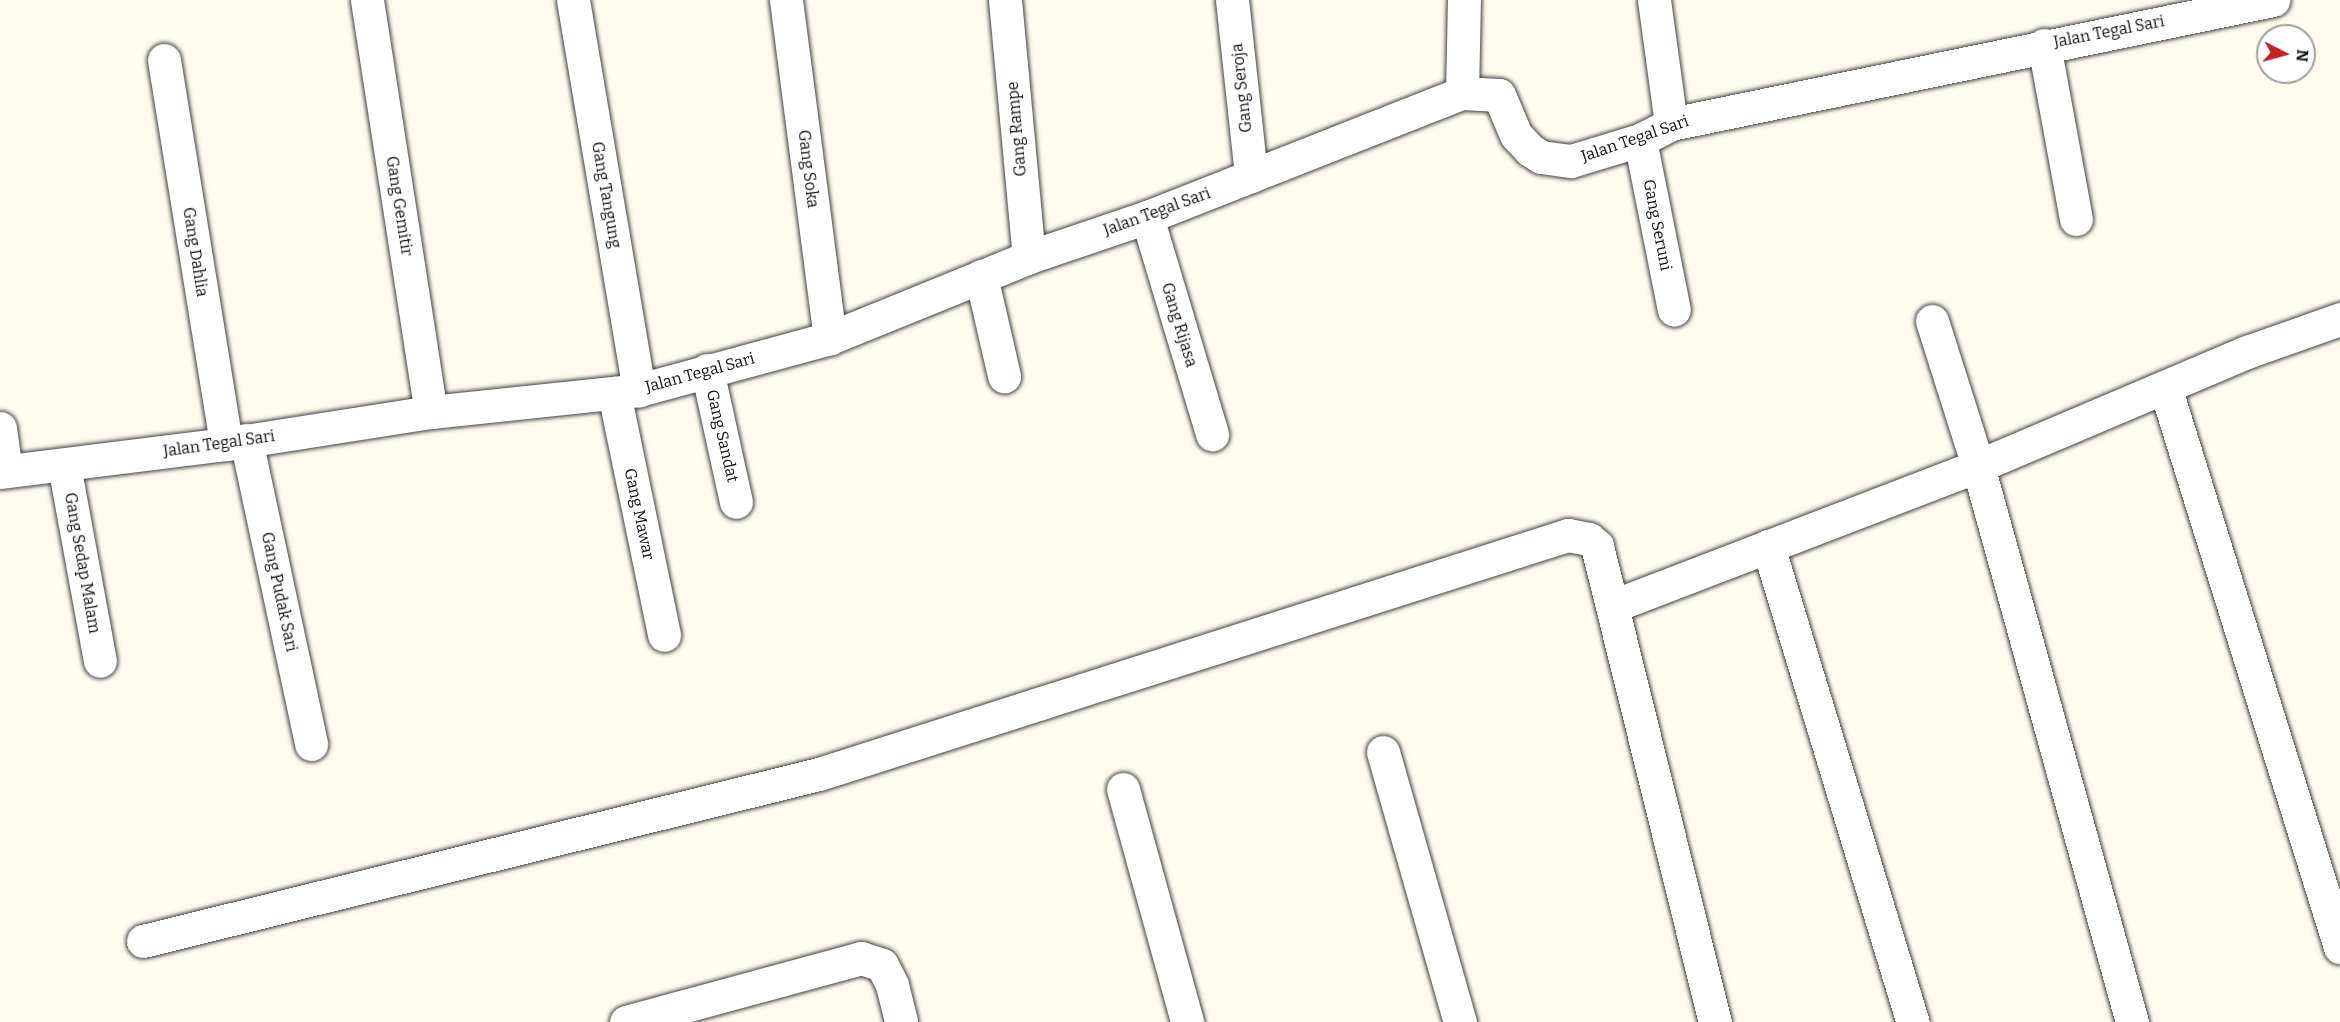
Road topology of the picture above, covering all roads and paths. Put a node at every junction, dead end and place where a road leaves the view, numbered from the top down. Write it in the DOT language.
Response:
graph roads {
  1 [pos="367,0"];
  2 [pos="573,0"];
  3 [pos="786,0"];
  4 [pos="1005,0"];
  5 [pos="1232,0"];
  6 [pos="1464,0"];
  7 [pos="1654,0"];
  8 [pos="2273,0"];
  9 [pos="2044,45"];
  10 [pos="164,60"];
  11 [pos="1462,93"];
  12 [pos="1671,124"];
  13 [pos="1640,140"];
  14 [pos="1251,176"];
  15 [pos="1147,217"];
  16 [pos="2076,219"];
  17 [pos="1029,257"];
  18 [pos="981,276"];
  19 [pos="1674,310"];
  20 [pos="2340,319"];
  21 [pos="1932,321"];
  22 [pos="830,338"];
  23 [pos="707,370"];
  24 [pos="1004,376"];
  25 [pos="2164,387"];
  26 [pos="626,391"];
  27 [pos="431,412"];
  28 [pos="0,428"];
  29 [pos="1212,434"];
  30 [pos="236,442"];
  31 [pos="64,465"];
  32 [pos="1978,466"];
  33 [pos="3,471"];
  34 [pos="736,502"];
  35 [pos="1768,546"];
  36 [pos="1613,606"];
  37 [pos="664,635"];
  38 [pos="100,661"];
  39 [pos="311,744"];
  40 [pos="1383,752"];
  41 [pos="1123,789"];
  42 [pos="143,941"];
  43 [pos="2340,947"];
  44 [pos="626,1022"];
  45 [pos="901,1022"];
  46 [pos="1187,1022"];
  47 [pos="1460,1022"];
  48 [pos="1715,1022"];
  49 [pos="1913,1022"];
  50 [pos="2132,1022"];
  1 -- 27 [label="street, Gang Gemitir"];
  2 -- 26 [label="street, Gang Tangung"];
  3 -- 22 [label="street, Gang Soka"];
  4 -- 17 [label="street, Gang Rampe"];
  5 -- 14 [label="street, Gang Seroja"];
  6 -- 11 [label="street"];
  7 -- 12 [label="street"];
  8 -- 9 [label="street, Jalan Tegal Sari"];
  9 -- 12 [label="street, Jalan Tegal Sari"];
  9 -- 16 [label="street"];
  10 -- 30 [label="street, Gang Dahlia"];
  11 -- 13 [label="street, Jalan Tegal Sari"];
  11 -- 14 [label="street, Jalan Tegal Sari"];
  12 -- 13 [label="street, Jalan Tegal Sari"];
  13 -- 19 [label="street, Gang Seruni"];
  14 -- 15 [label="street, Jalan Tegal Sari"];
  15 -- 17 [label="street, Jalan Tegal Sari"];
  15 -- 29 [label="street, Gang Rijasa"];
  17 -- 18 [label="street, Jalan Tegal Sari"];
  18 -- 22 [label="street, Jalan Tegal Sari"];
  18 -- 24 [label="street"];
  20 -- 25 [label="street"];
  21 -- 32 [label="street"];
  22 -- 23 [label="street, Jalan Tegal Sari"];
  23 -- 26 [label="street, Jalan Tegal Sari"];
  23 -- 34 [label="street, Gang Sandat"];
  25 -- 32 [label="street"];
  25 -- 43 [label="street"];
  26 -- 27 [label="street, Jalan Tegal Sari"];
  26 -- 37 [label="street, Gang Mawar"];
  27 -- 30 [label="street, Jalan Tegal Sari"];
  28 -- 33 [label="street"];
  30 -- 31 [label="street, Jalan Tegal Sari"];
  30 -- 39 [label="street, Gang Pudak Sari"];
  31 -- 33 [label="street, Jalan Tegal Sari"];
  31 -- 38 [label="street, Gang Sedap Malam"];
  32 -- 35 [label="street"];
  32 -- 50 [label="street"];
  35 -- 36 [label="street"];
  35 -- 49 [label="street"];
  36 -- 42 [label="street"];
  36 -- 48 [label="street"];
  40 -- 47 [label="street"];
  41 -- 46 [label="street"];
  44 -- 45 [label="street"];
}
